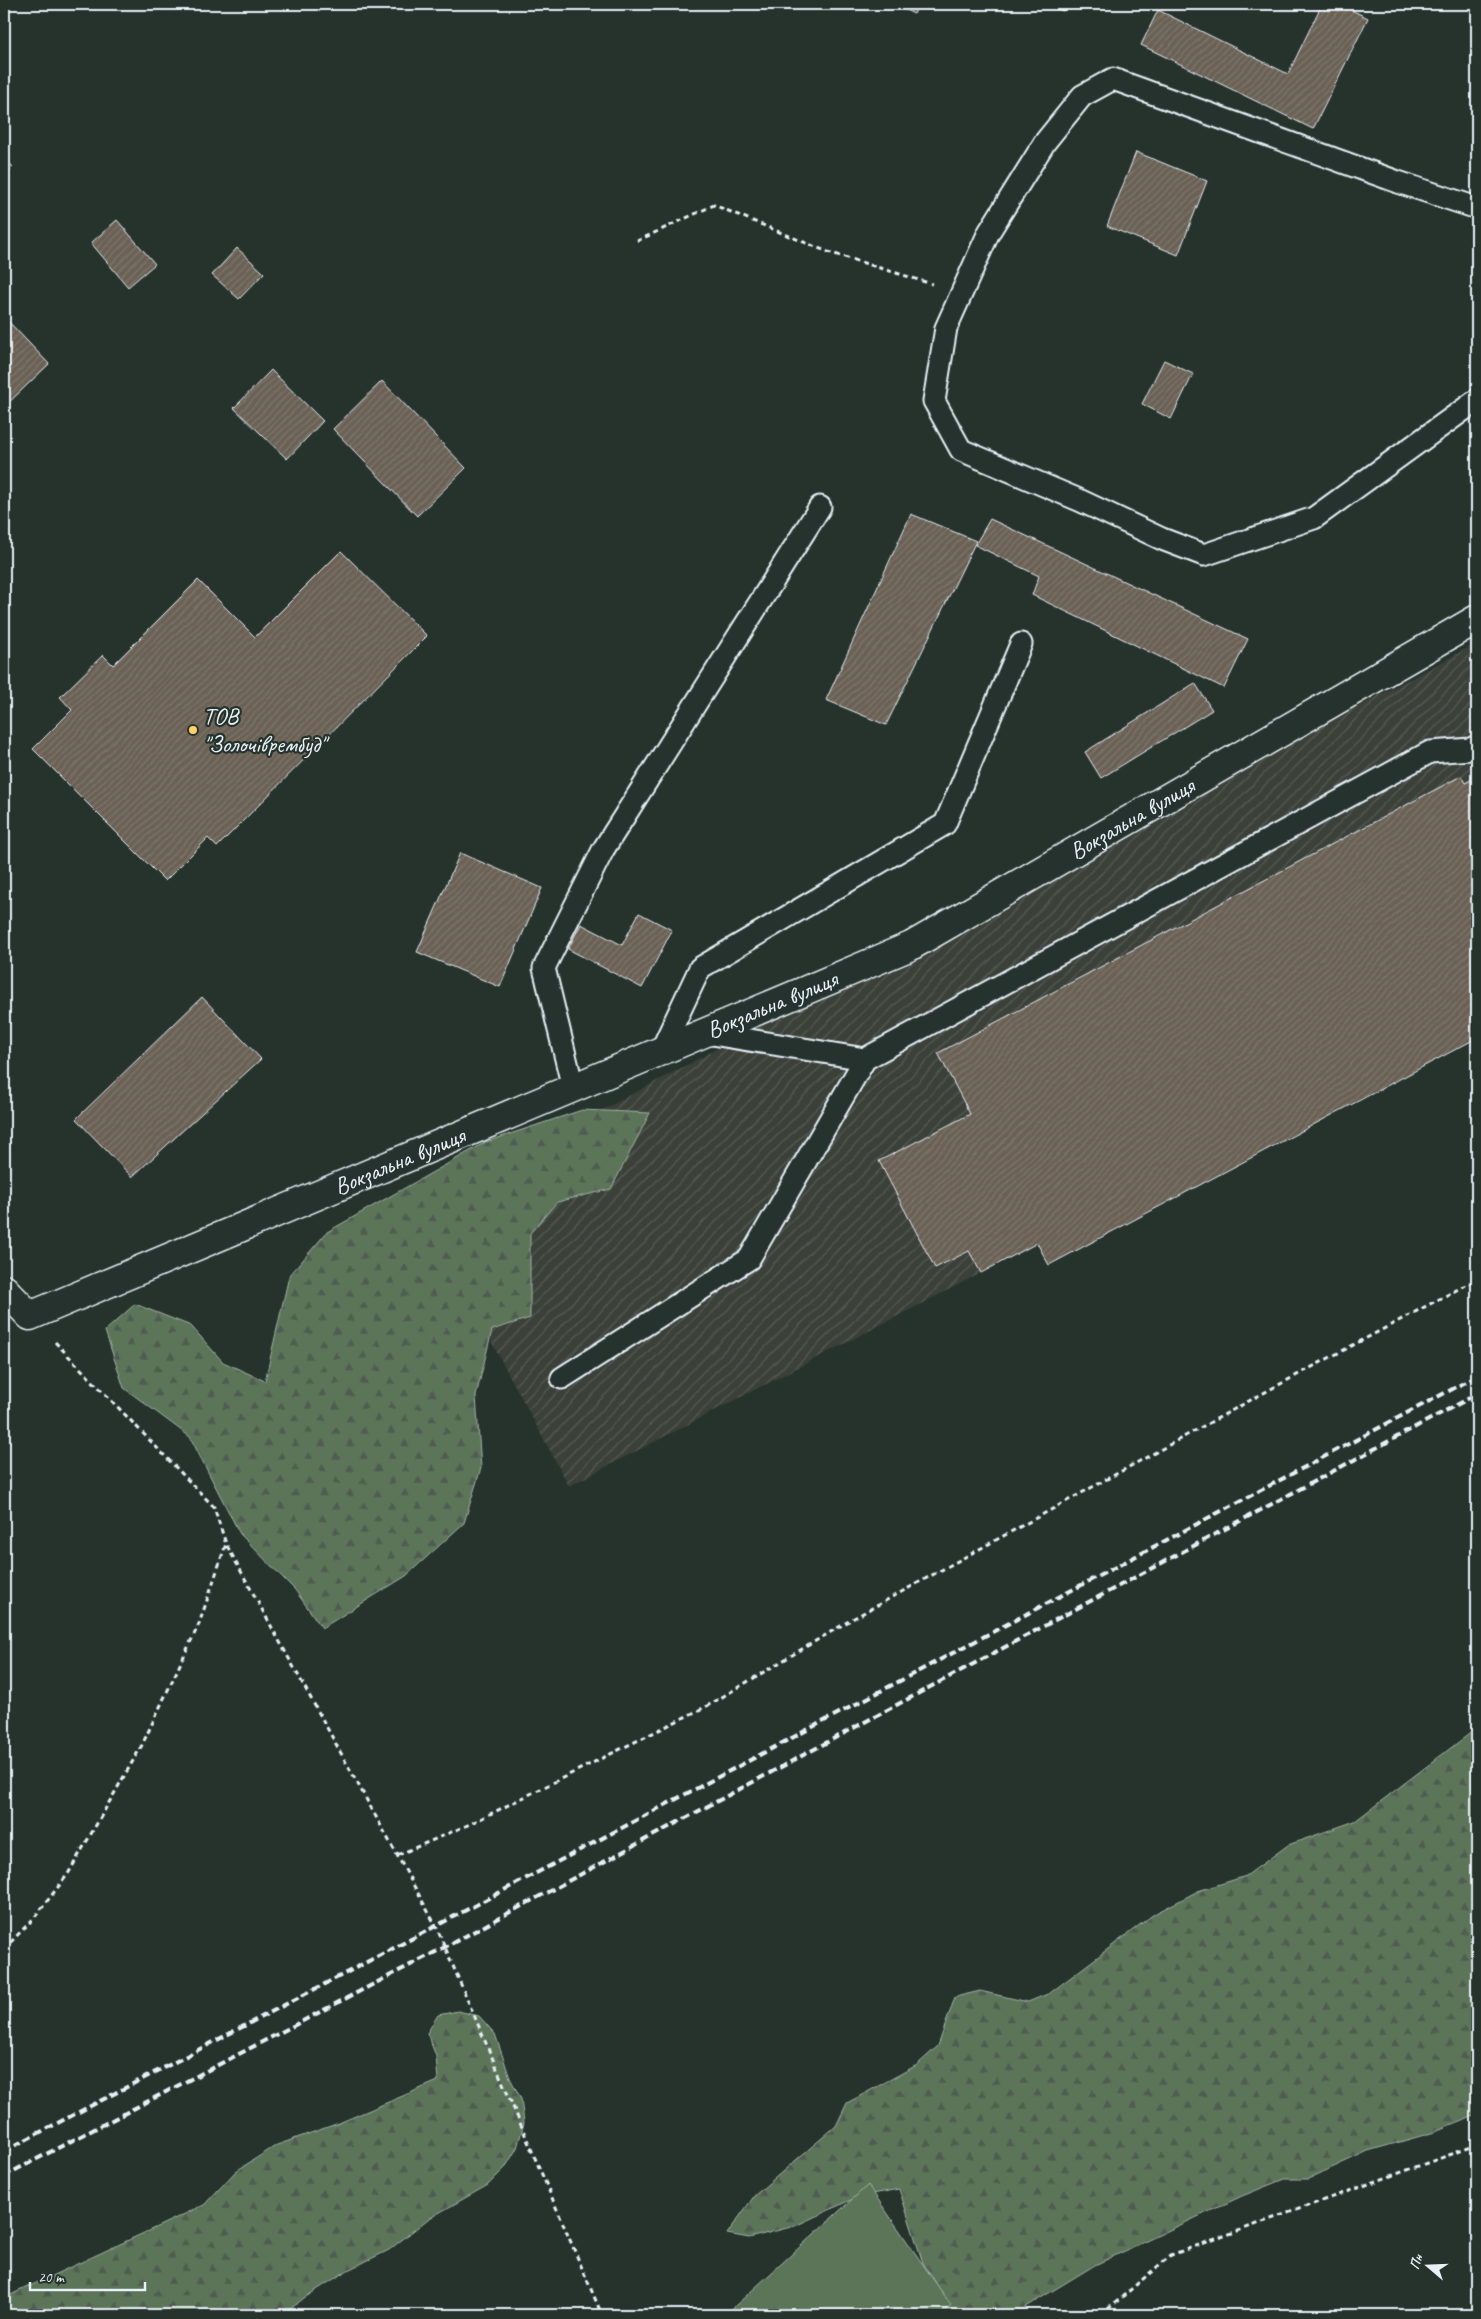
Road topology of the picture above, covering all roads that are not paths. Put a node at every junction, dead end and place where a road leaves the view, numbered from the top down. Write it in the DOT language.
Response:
graph roads {
  1 [pos="1477,208"];
  2 [pos="1477,400"];
  3 [pos="820,507"];
  4 [pos="1477,619"];
  5 [pos="1021,644"];
  6 [pos="1477,746"];
  7 [pos="706,1033"];
  8 [pos="661,1051"];
  9 [pos="865,1059"];
  10 [pos="573,1088"];
  11 [pos="4,1289"];
  12 [pos="562,1378"];
  1 -- 2 [label="lane"];
  3 -- 10 [label="lane"];
  4 -- 7 [label="street, Вокзальна вулиця"];
  5 -- 8 [label="lane"];
  6 -- 9 [label="lane"];
  7 -- 8 [label="street, Вокзальна вулиця"];
  7 -- 9 [label="lane"];
  8 -- 10 [label="street, Вокзальна вулиця"];
  9 -- 12 [label="lane"];
  10 -- 11 [label="street, Вокзальна вулиця"];
}
